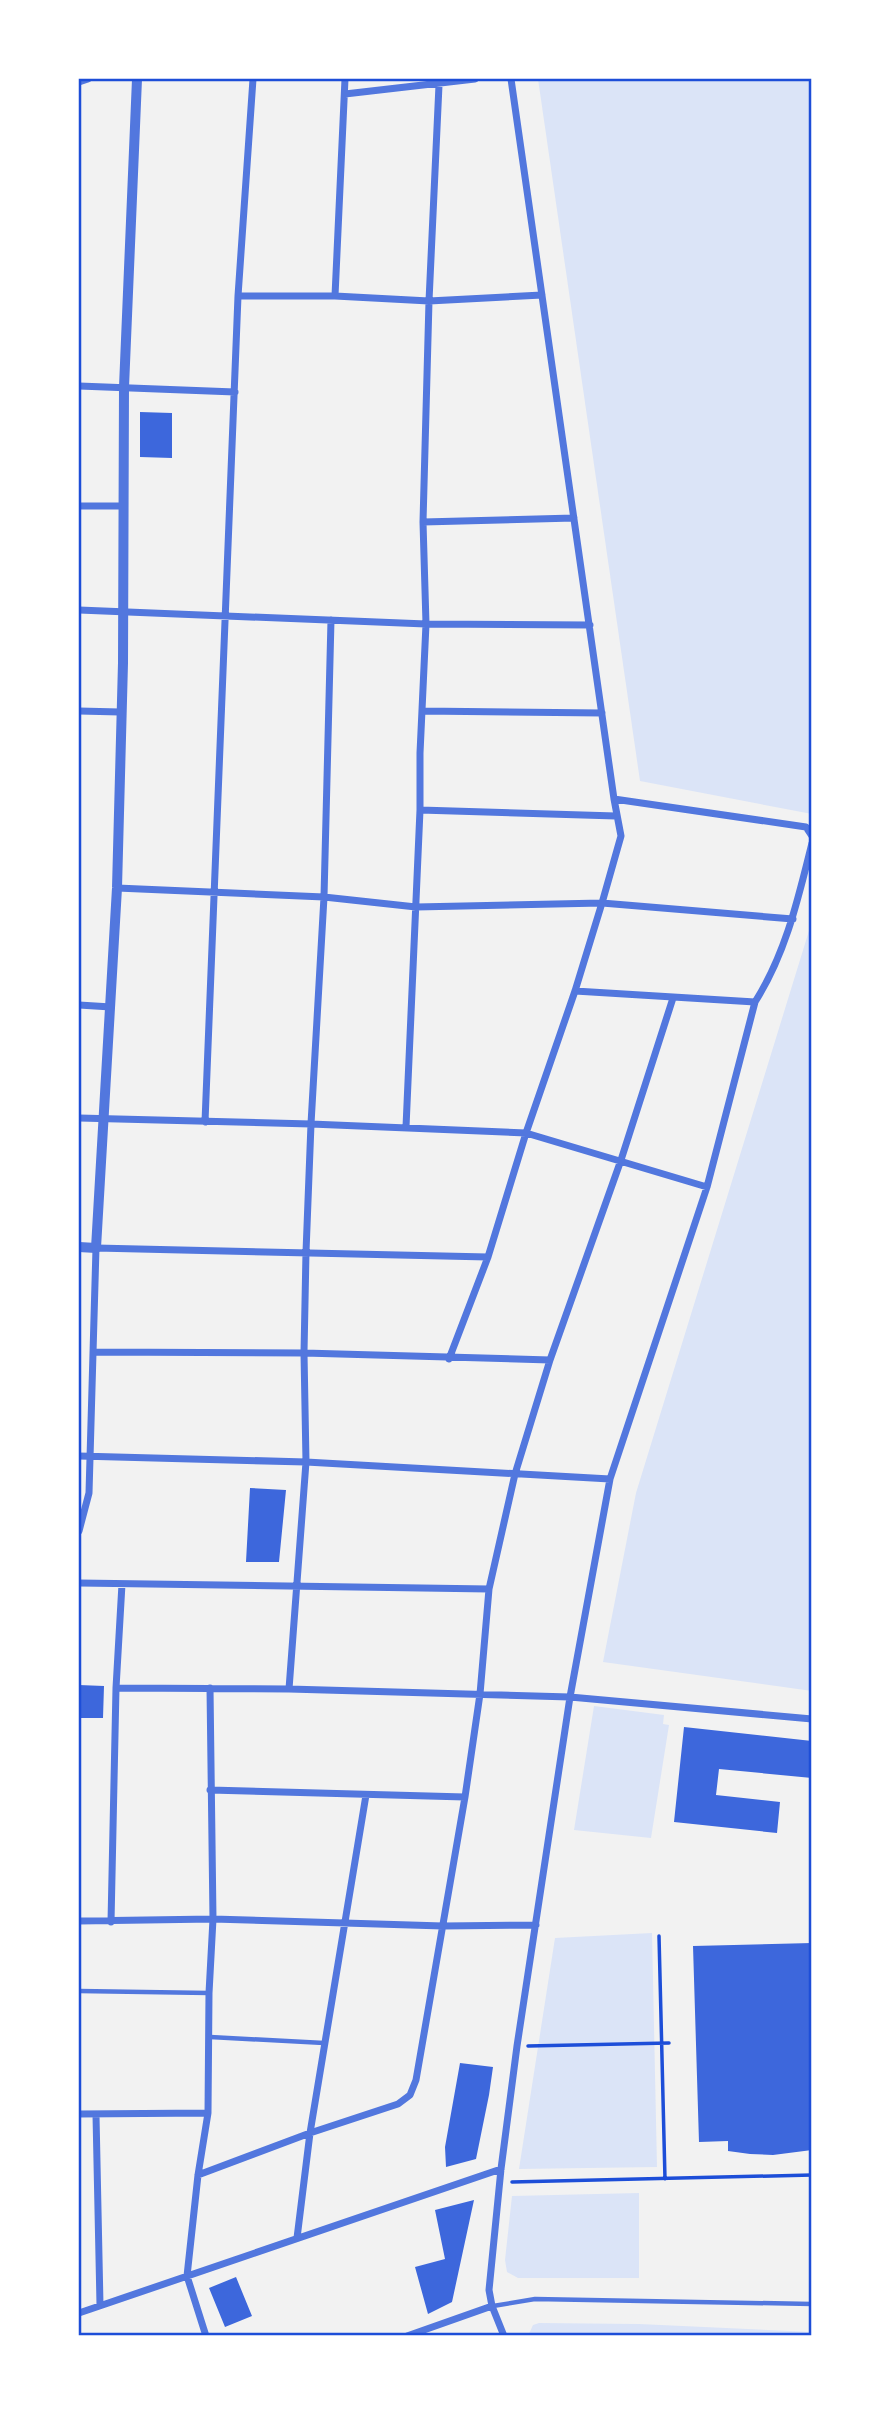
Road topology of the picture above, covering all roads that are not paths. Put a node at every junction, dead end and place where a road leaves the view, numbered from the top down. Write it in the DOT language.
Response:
graph roads {
  1 [pos="88,79"];
  2 [pos="137,79"];
  3 [pos="253,79"];
  4 [pos="345,79"];
  5 [pos="475,79"];
  6 [pos="511,79"];
  7 [pos="79,82"];
  8 [pos="439,85"];
  9 [pos="345,94"];
  10 [pos="542,295"];
  11 [pos="238,296"];
  12 [pos="335,296"];
  13 [pos="429,302"];
  14 [pos="79,386"];
  15 [pos="124,387"];
  16 [pos="235,392"];
  17 [pos="79,506"];
  18 [pos="122,506"];
  19 [pos="574,518"];
  20 [pos="423,522"];
  21 [pos="79,610"];
  22 [pos="123,611"];
  23 [pos="226,616"];
  24 [pos="331,620"];
  25 [pos="426,624"];
  26 [pos="590,625"];
  27 [pos="79,711"];
  28 [pos="422,711"];
  29 [pos="120,712"];
  30 [pos="602,713"];
  31 [pos="614,799"];
  32 [pos="420,810"];
  33 [pos="616,816"];
  34 [pos="812,836"];
  35 [pos="812,844"];
  36 [pos="117,888"];
  37 [pos="214,892"];
  38 [pos="324,897"];
  39 [pos="602,903"];
  40 [pos="416,907"];
  41 [pos="793,919"];
  42 [pos="575,991"];
  43 [pos="673,998"];
  44 [pos="755,1002"];
  45 [pos="79,1005"];
  46 [pos="111,1007"];
  47 [pos="79,1118"];
  48 [pos="103,1118"];
  49 [pos="205,1122"];
  50 [pos="311,1124"];
  51 [pos="406,1128"];
  52 [pos="526,1133"];
  53 [pos="621,1160"];
  54 [pos="707,1186"];
  55 [pos="79,1247"];
  56 [pos="96,1248"];
  57 [pos="306,1252"];
  58 [pos="488,1257"];
  59 [pos="94,1352"];
  60 [pos="304,1353"];
  61 [pos="449,1359"];
  62 [pos="550,1360"];
  63 [pos="79,1456"];
  64 [pos="91,1456"];
  65 [pos="306,1462"];
  66 [pos="515,1474"];
  67 [pos="610,1479"];
  68 [pos="79,1531"];
  69 [pos="79,1583"];
  70 [pos="122,1584"];
  71 [pos="296,1587"];
  72 [pos="489,1590"];
  73 [pos="116,1688"];
  74 [pos="210,1688"];
  75 [pos="289,1689"];
  76 [pos="480,1694"];
  77 [pos="570,1697"];
  78 [pos="812,1719"];
  79 [pos="211,1790"];
  80 [pos="366,1795"];
  81 [pos="465,1797"];
  82 [pos="213,1919"];
  83 [pos="79,1921"];
  84 [pos="111,1922"];
  85 [pos="345,1923"];
  86 [pos="443,1926"];
  87 [pos="536,1926"];
  88 [pos="79,1991"];
  89 [pos="209,1993"];
  90 [pos="210,2037"];
  91 [pos="325,2043"];
  92 [pos="208,2113"];
  93 [pos="79,2114"];
  94 [pos="96,2115"];
  95 [pos="310,2133"];
  96 [pos="501,2169"];
  97 [pos="198,2175"];
  98 [pos="297,2238"];
  99 [pos="187,2276"];
  100 [pos="812,2304"];
  101 [pos="100,2305"];
  102 [pos="492,2306"];
  103 [pos="79,2313"];
  104 [pos="206,2336"];
  105 [pos="407,2336"];
  106 [pos="504,2336"];
  1 -- 7 [label="street"];
  2 -- 15 [label="street"];
  3 -- 11 [label="street"];
  4 -- 9 [label="street"];
  5 -- 8 [label="street"];
  6 -- 10 [label="street"];
  8 -- 9 [label="street"];
  8 -- 13 [label="street"];
  9 -- 12 [label="street"];
  10 -- 13 [label="street"];
  10 -- 19 [label="street"];
  11 -- 12 [label="street"];
  11 -- 16 [label="street"];
  12 -- 13 [label="street"];
  13 -- 20 [label="street"];
  14 -- 15 [label="street"];
  15 -- 16 [label="street"];
  15 -- 18 [label="street"];
  16 -- 23 [label="street"];
  17 -- 18 [label="street"];
  18 -- 22 [label="street"];
  19 -- 20 [label="street"];
  19 -- 26 [label="street"];
  20 -- 25 [label="street"];
  21 -- 22 [label="street"];
  22 -- 23 [label="street"];
  22 -- 29 [label="street"];
  23 -- 24 [label="street"];
  23 -- 37 [label="street"];
  24 -- 25 [label="street"];
  24 -- 38 [label="street"];
  25 -- 26 [label="street"];
  25 -- 28 [label="street"];
  26 -- 30 [label="street"];
  27 -- 29 [label="street"];
  28 -- 30 [label="street"];
  28 -- 32 [label="street"];
  29 -- 36 [label="street"];
  30 -- 31 [label="street"];
  31 -- 33 [label="street"];
  31 -- 34 [label="street"];
  32 -- 33 [label="street"];
  32 -- 40 [label="street"];
  33 -- 39 [label="street"];
  35 -- 41 [label="street"];
  36 -- 37 [label="street"];
  36 -- 46 [label="street"];
  37 -- 38 [label="street"];
  37 -- 49 [label="street"];
  38 -- 40 [label="street"];
  38 -- 50 [label="street"];
  39 -- 40 [label="street"];
  39 -- 41 [label="street"];
  39 -- 42 [label="street"];
  40 -- 51 [label="street"];
  41 -- 44 [label="street"];
  42 -- 43 [label="street"];
  42 -- 52 [label="street"];
  43 -- 44 [label="street"];
  43 -- 53 [label="street"];
  44 -- 54 [label="street"];
  45 -- 46 [label="street"];
  46 -- 48 [label="street"];
  47 -- 48 [label="street"];
  48 -- 49 [label="street"];
  48 -- 56 [label="street"];
  49 -- 50 [label="street"];
  50 -- 51 [label="street"];
  50 -- 57 [label="street"];
  51 -- 52 [label="street"];
  52 -- 53 [label="street"];
  52 -- 58 [label="street"];
  53 -- 54 [label="street"];
  53 -- 62 [label="street"];
  54 -- 67 [label="street"];
  55 -- 56 [label="street"];
  56 -- 57 [label="street"];
  56 -- 59 [label="street"];
  57 -- 58 [label="street"];
  57 -- 60 [label="street"];
  58 -- 61 [label="street"];
  59 -- 60 [label="street"];
  59 -- 64 [label="street"];
  60 -- 61 [label="street"];
  60 -- 65 [label="street"];
  61 -- 62 [label="street"];
  62 -- 66 [label="street"];
  63 -- 64 [label="street"];
  64 -- 65 [label="street"];
  64 -- 68 [label="street"];
  65 -- 66 [label="street"];
  65 -- 71 [label="street"];
  66 -- 67 [label="street"];
  66 -- 72 [label="street"];
  67 -- 77 [label="street"];
  69 -- 70 [label="street"];
  70 -- 71 [label="street"];
  70 -- 73 [label="street"];
  71 -- 72 [label="street"];
  71 -- 75 [label="street"];
  72 -- 76 [label="street"];
  73 -- 74 [label="street"];
  73 -- 84 [label="street"];
  74 -- 75 [label="street"];
  74 -- 79 [label="street"];
  75 -- 76 [label="street"];
  76 -- 77 [label="street"];
  76 -- 81 [label="street"];
  77 -- 78 [label="street"];
  77 -- 87 [label="street"];
  79 -- 80 [label="street"];
  79 -- 82 [label="street"];
  80 -- 81 [label="street"];
  80 -- 85 [label="street"];
  81 -- 86 [label="street"];
  82 -- 84 [label="street"];
  82 -- 85 [label="street"];
  82 -- 89 [label="street"];
  83 -- 84 [label="street"];
  85 -- 86 [label="street"];
  85 -- 91 [label="street"];
  86 -- 87 [label="street"];
  86 -- 95 [label="street"];
  87 -- 96 [label="street"];
  88 -- 89 [label="lane"];
  89 -- 90 [label="street"];
  90 -- 91 [label="lane"];
  90 -- 92 [label="street"];
  91 -- 95 [label="street"];
  92 -- 94 [label="street"];
  92 -- 97 [label="street"];
  93 -- 94 [label="street"];
  94 -- 101 [label="street"];
  95 -- 97 [label="street"];
  95 -- 98 [label="street"];
  96 -- 98 [label="street"];
  96 -- 102 [label="street"];
  97 -- 99 [label="street"];
  98 -- 99 [label="street"];
  99 -- 101 [label="street"];
  99 -- 104 [label="street"];
  100 -- 102 [label="lane"];
  101 -- 103 [label="street"];
  102 -- 105 [label="street"];
  102 -- 106 [label="street"];
}
